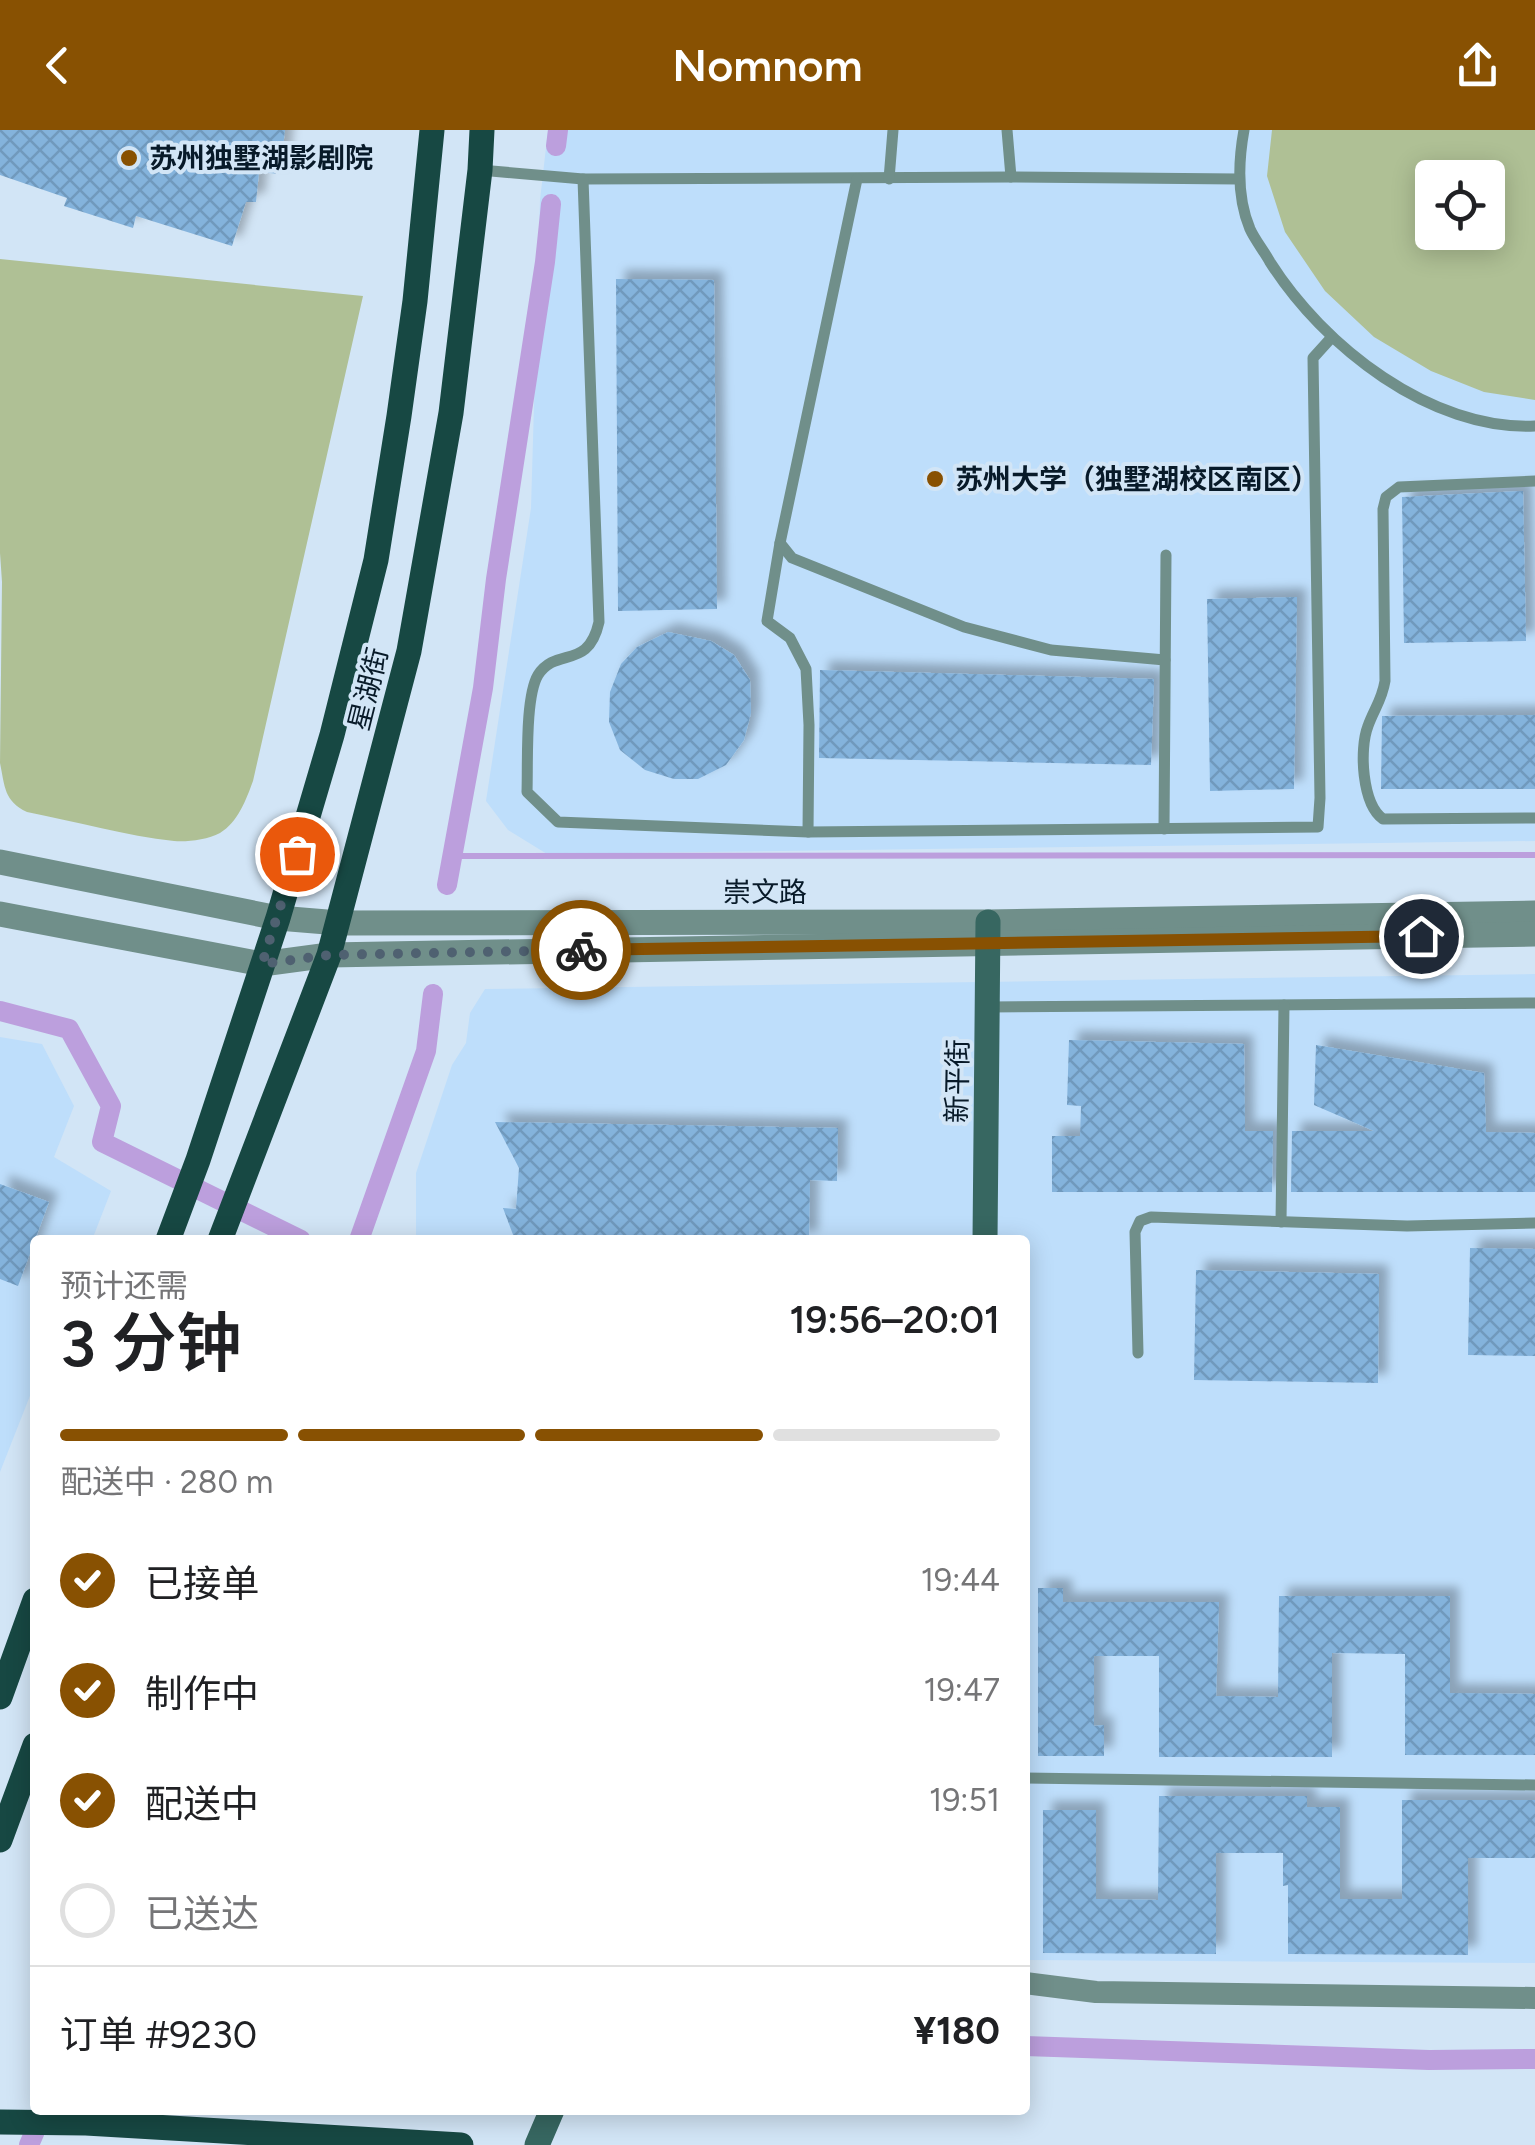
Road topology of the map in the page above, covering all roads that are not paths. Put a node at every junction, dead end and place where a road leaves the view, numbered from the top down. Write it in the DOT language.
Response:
graph roads {
  1 [pos="432,130"];
  2 [pos="482,130"];
  3 [pos="892,130"];
  4 [pos="1006,130"];
  5 [pos="1244,130"];
  6 [pos="480,170"];
  7 [pos="1011,177"];
  8 [pos="857,179"];
  9 [pos="888,179"];
  10 [pos="1238,179"];
  11 [pos="584,180"];
  12 [pos="1332,338"];
  13 [pos="1535,426"];
  14 [pos="1535,480"];
  15 [pos="780,543"];
  16 [pos="1166,554"];
  17 [pos="1165,660"];
  18 [pos="1535,818"];
  19 [pos="1164,828"];
  20 [pos="808,832"];
  21 [pos="0,862"];
  22 [pos="1535,913"];
  23 [pos="0,914"];
  24 [pos="278,918"];
  25 [pos="339,923"];
  26 [pos="988,932"];
  27 [pos="1535,934"];
  28 [pos="329,955"];
  29 [pos="262,964"];
  30 [pos="1535,1004"];
  31 [pos="1284,1005"];
  32 [pos="988,1007"];
  33 [pos="1281,1222"];
  34 [pos="1535,1224"];
  35 [pos="170,1235"];
  36 [pos="222,1235"];
  37 [pos="986,1235"];
  38 [pos="1138,1352"];
  39 [pos="30,1614"];
  40 [pos="0,1697"];
  41 [pos="30,1758"];
  42 [pos="1030,1778"];
  43 [pos="1535,1785"];
  44 [pos="0,1840"];
  45 [pos="1030,1984"];
  46 [pos="1535,1998"];
  47 [pos="550,2115"];
  48 [pos="0,2122"];
  49 [pos="461,2145"];
  50 [pos="537,2145"];
  1 -- 24 [label="main road, 星湖街"];
  2 -- 6 [label="main road, 星湖街"];
  3 -- 9 [label="lane"];
  4 -- 7 [label="lane"];
  5 -- 10 [label="lane"];
  6 -- 11 [label="lane"];
  6 -- 25 [label="main road, 星湖街"];
  7 -- 9 [label="lane"];
  7 -- 10 [label="lane"];
  8 -- 9 [label="lane"];
  8 -- 11 [label="lane"];
  8 -- 15 [label="lane"];
  10 -- 12 [label="lane"];
  11 -- 20 [label="lane"];
  12 -- 13 [label="lane"];
  12 -- 19 [label="lane"];
  14 -- 18 [label="lane"];
  15 -- 17 [label="lane"];
  15 -- 20 [label="lane"];
  16 -- 17 [label="lane"];
  17 -- 19 [label="lane"];
  19 -- 20 [label="lane"];
  21 -- 24 [label="street, 崇文路"];
  22 -- 26 [label="street, 崇文路"];
  23 -- 29 [label="street, 崇文路"];
  24 -- 25 [label="street, 崇文路"];
  24 -- 29 [label="main road, 星湖街"];
  25 -- 26 [label="street, 崇文路"];
  25 -- 28 [label="main road, 星湖街"];
  26 -- 27 [label="street, 崇文路"];
  26 -- 28 [label="street, 崇文路"];
  26 -- 32 [label="main road, 新平街"];
  28 -- 29 [label="street, 崇文路"];
  28 -- 36 [label="main road, 星湖街"];
  29 -- 35 [label="main road, 星湖街"];
  30 -- 31 [label="lane"];
  31 -- 32 [label="lane"];
  31 -- 33 [label="lane"];
  32 -- 37 [label="main road, 新平街"];
  33 -- 34 [label="lane"];
  33 -- 38 [label="lane"];
  39 -- 40 [label="main road"];
  41 -- 44 [label="main road"];
  42 -- 43 [label="lane"];
  45 -- 46 [label="street"];
  47 -- 50 [label="main road"];
  48 -- 49 [label="main road"];
}
